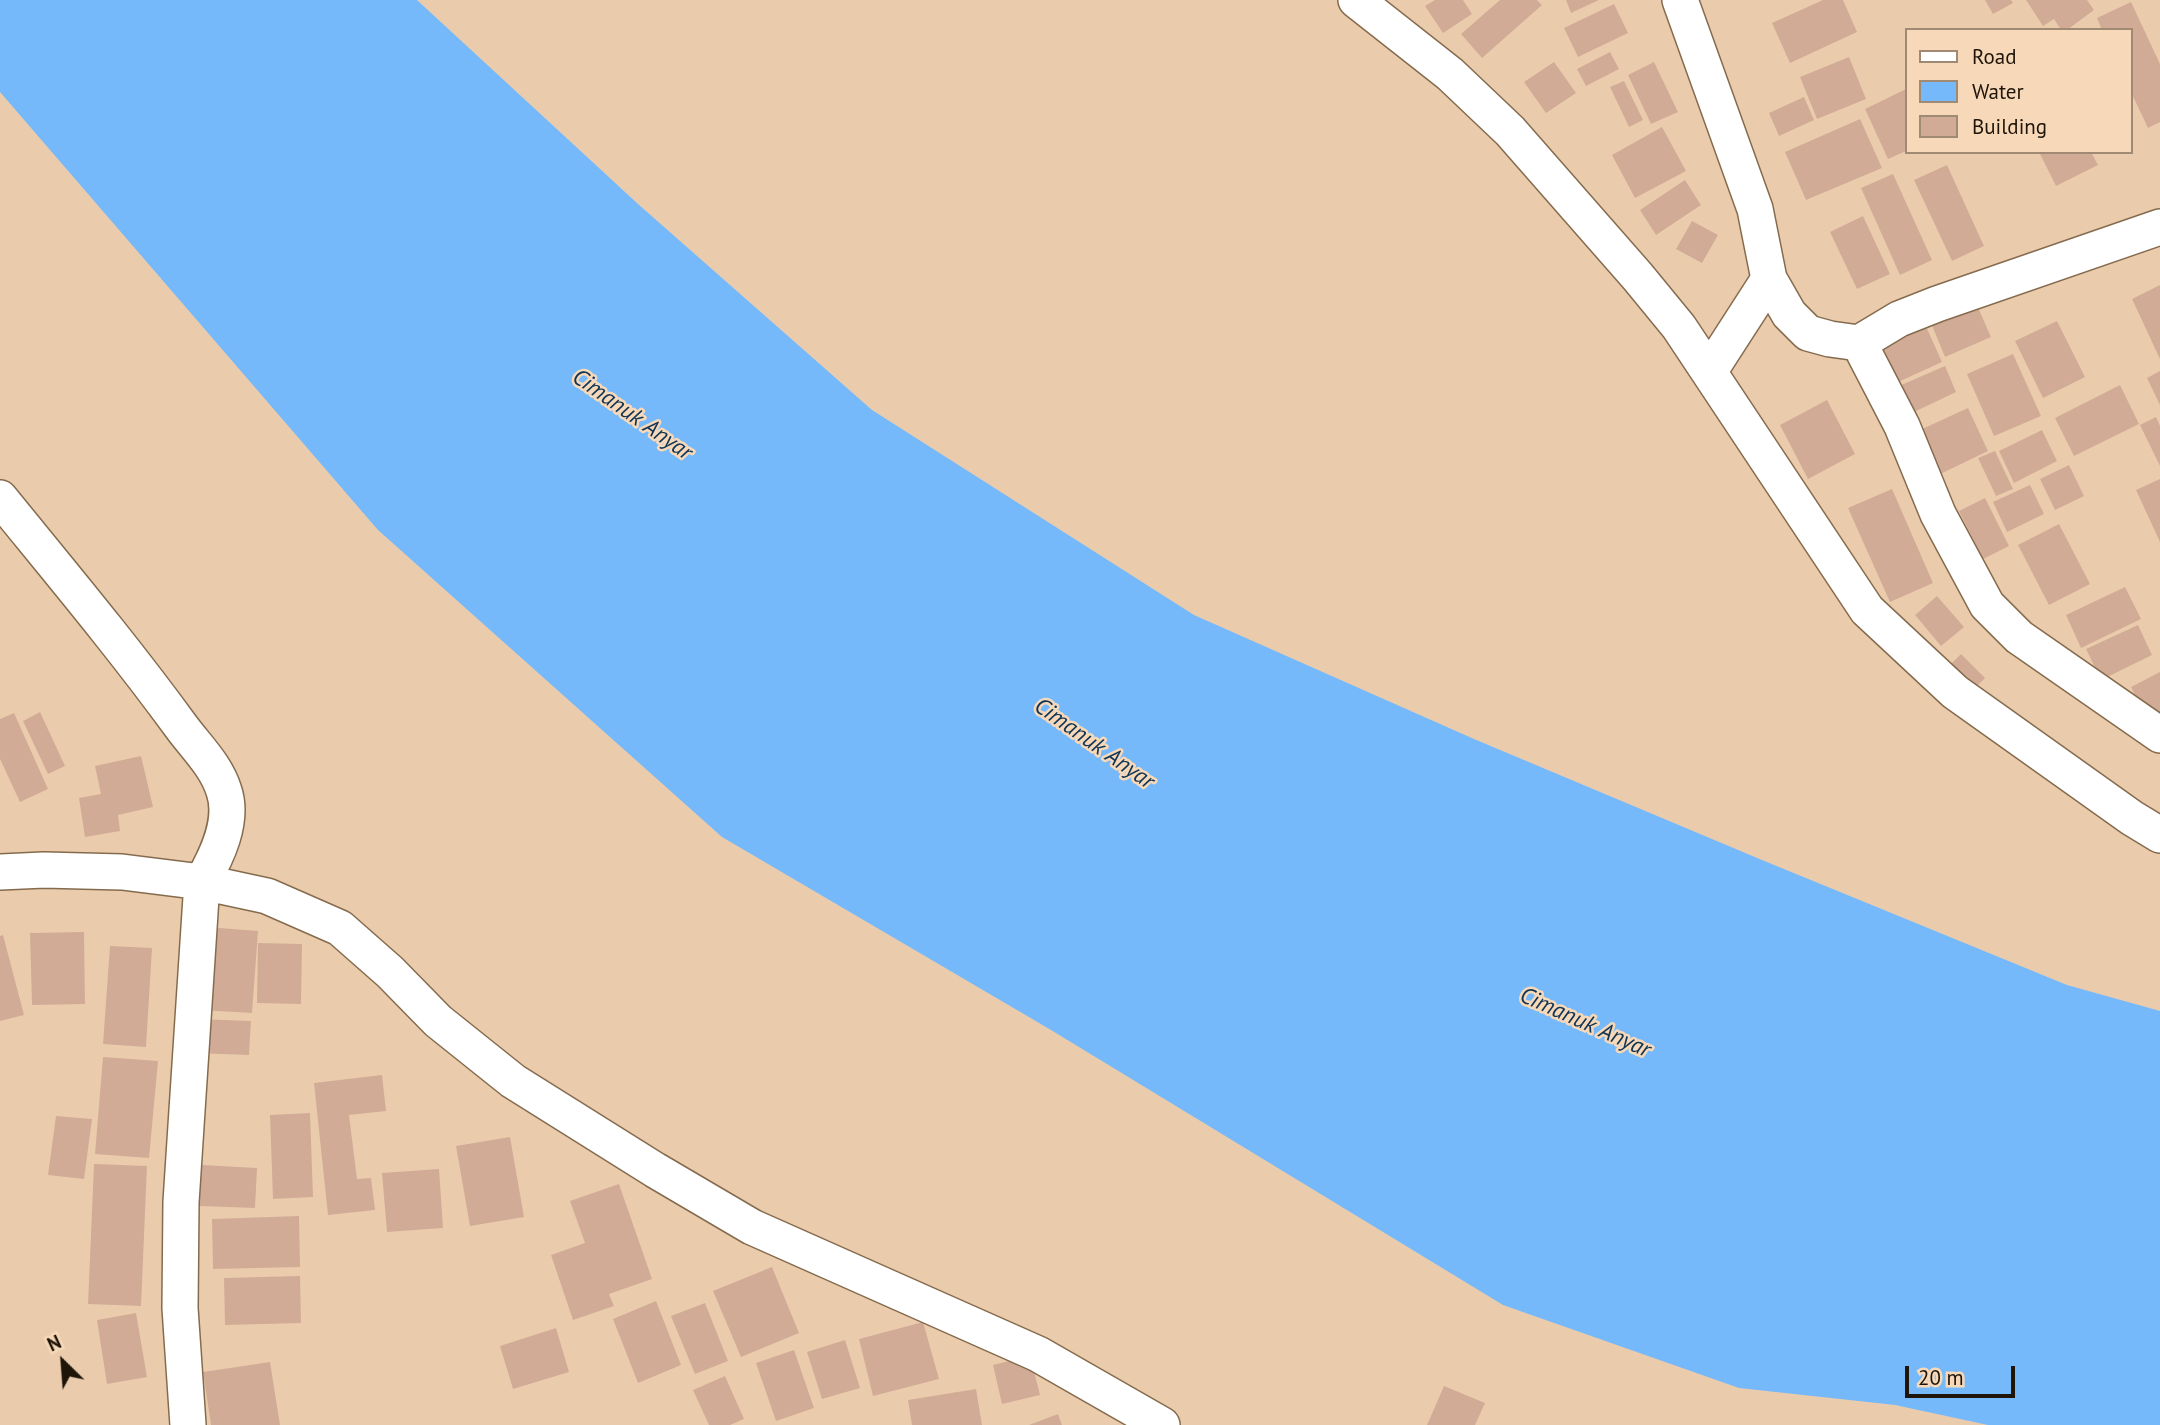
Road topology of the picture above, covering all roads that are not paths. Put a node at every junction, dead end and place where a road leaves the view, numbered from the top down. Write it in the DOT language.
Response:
graph roads {
  1 [pos="1356,0"];
  2 [pos="1680,0"];
  3 [pos="2160,227"];
  4 [pos="1769,279"];
  5 [pos="1860,343"];
  6 [pos="1709,372"];
  7 [pos="0,498"];
  8 [pos="2160,734"];
  9 [pos="2160,835"];
  10 [pos="0,872"];
  11 [pos="202,882"];
  12 [pos="188,1425"];
  13 [pos="1162,1425"];
  1 -- 6 [label="street"];
  2 -- 4 [label="street"];
  3 -- 5 [label="street"];
  4 -- 5 [label="street"];
  4 -- 6 [label="street"];
  5 -- 8 [label="street"];
  6 -- 9 [label="street"];
  7 -- 11 [label="street"];
  10 -- 11 [label="street"];
  11 -- 12 [label="street"];
  11 -- 13 [label="street"];
}
